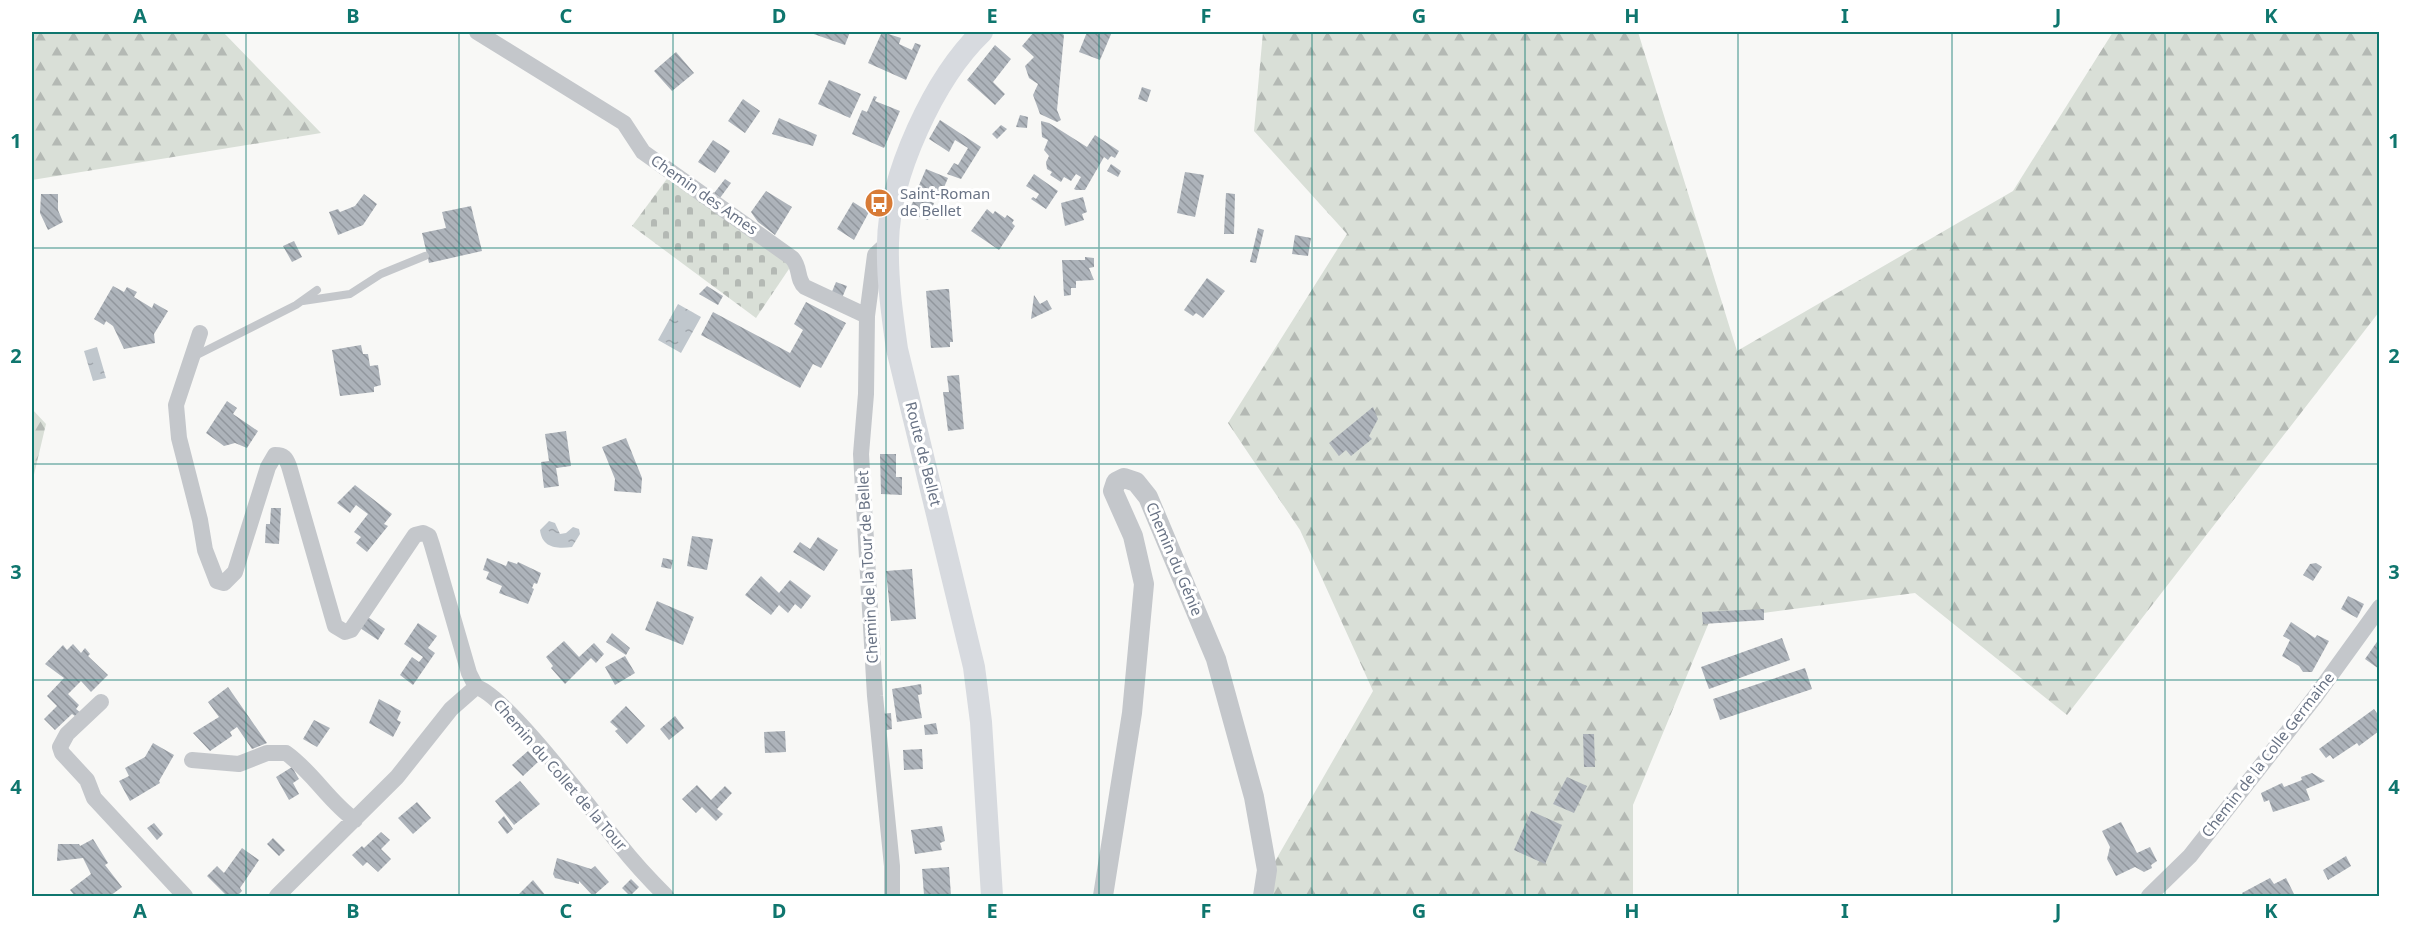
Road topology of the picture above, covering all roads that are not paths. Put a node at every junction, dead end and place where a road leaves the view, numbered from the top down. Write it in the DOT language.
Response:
graph roads {
  1 [pos="477,32"];
  2 [pos="979,32"];
  3 [pos="888,243"];
  4 [pos="425,256"];
  5 [pos="317,290"];
  6 [pos="301,301"];
  7 [pos="867,316"];
  8 [pos="200,333"];
  9 [pos="191,359"];
  10 [pos="2379,607"];
  11 [pos="476,687"];
  12 [pos="101,702"];
  13 [pos="192,760"];
  14 [pos="355,820"];
  15 [pos="185,897"];
  16 [pos="277,897"];
  17 [pos="666,897"];
  18 [pos="892,897"];
  19 [pos="992,897"];
  20 [pos="1103,897"];
  21 [pos="1263,897"];
  22 [pos="2150,897"];
  1 -- 7 [label="street, Chemin des Ames"];
  2 -- 3 [label="main road, Route de Bellet"];
  3 -- 7 [label="street, Chemin de la Tour de Bellet"];
  3 -- 19 [label="main road, Route de Bellet"];
  4 -- 6 [label="lane"];
  5 -- 6 [label="lane"];
  6 -- 9 [label="lane"];
  7 -- 18 [label="street, Chemin de la Tour de Bellet"];
  8 -- 9 [label="street"];
  9 -- 11 [label="street"];
  10 -- 22 [label="street, Chemin de la Colle Germaine"];
  11 -- 14 [label="street"];
  11 -- 17 [label="street, Chemin du Collet de la Tour"];
  12 -- 15 [label="street"];
  13 -- 14 [label="street"];
  14 -- 16 [label="street"];
  20 -- 21 [label="street, Chemin du Génie"];
}
